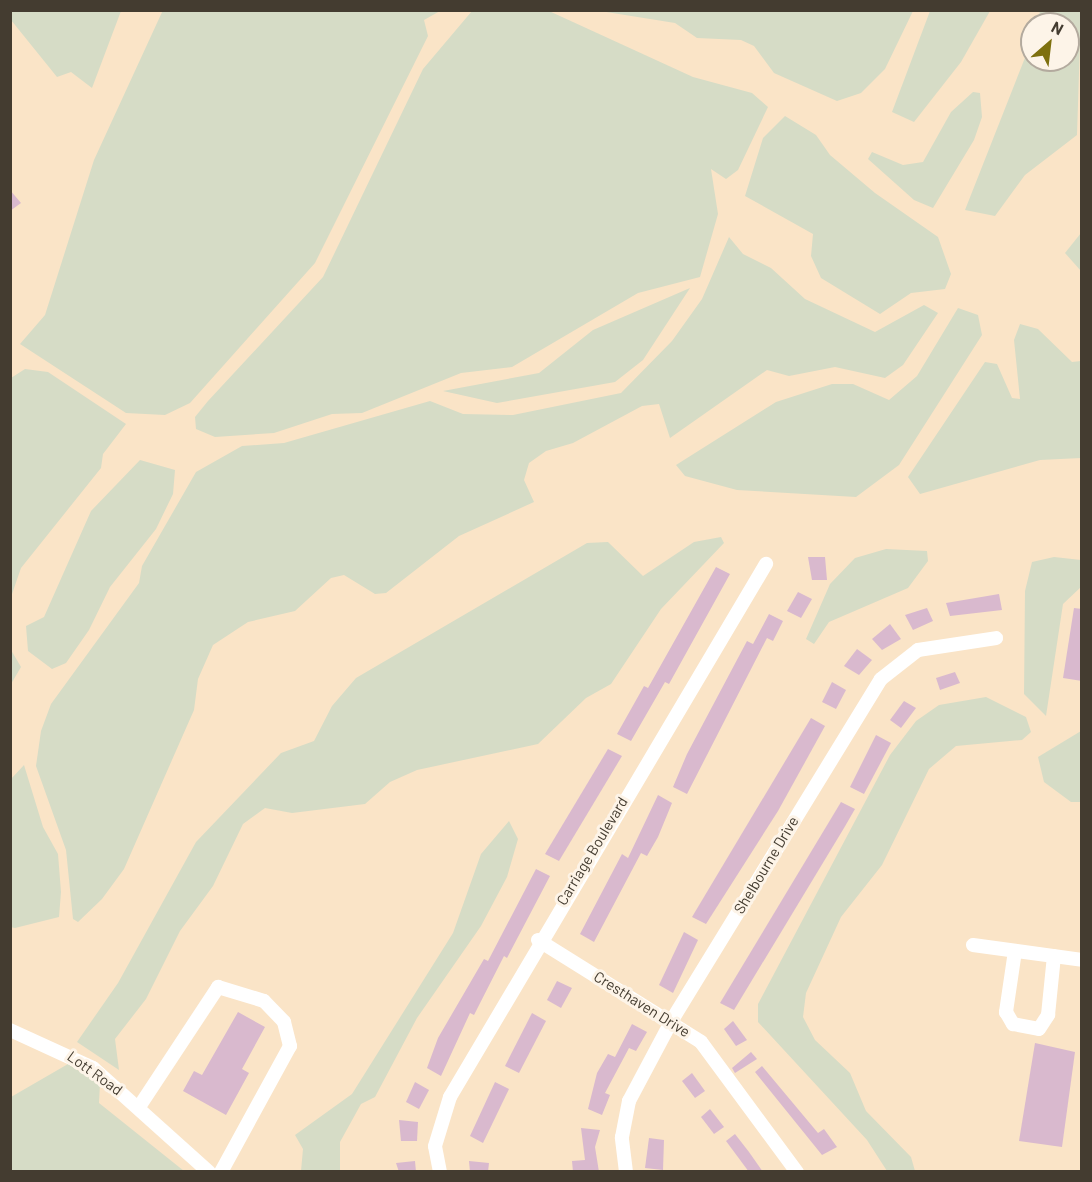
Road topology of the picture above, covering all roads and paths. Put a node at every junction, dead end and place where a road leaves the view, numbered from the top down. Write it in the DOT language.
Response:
graph roads {
  1 [pos="766,564"];
  2 [pos="996,638"];
  3 [pos="538,940"];
  4 [pos="974,945"];
  5 [pos="1015,951"];
  6 [pos="1054,956"];
  7 [pos="1082,960"];
  8 [pos="672,1020"];
  9 [pos="10,1030"];
  10 [pos="141,1108"];
  11 [pos="209,1172"];
  12 [pos="221,1172"];
  13 [pos="440,1172"];
  14 [pos="626,1172"];
  15 [pos="797,1172"];
  1 -- 3 [label="street, Carriage Boulevard"];
  2 -- 8 [label="street, Shelbourne Drive"];
  3 -- 8 [label="street, Cresthaven Drive"];
  3 -- 13 [label="street, Carriage Boulevard"];
  4 -- 5 [label="street"];
  5 -- 6 [label="street"];
  5 -- 6 [label="street"];
  6 -- 7 [label="street"];
  8 -- 14 [label="street, Shelbourne Drive"];
  8 -- 15 [label="street, Cresthaven Drive"];
  9 -- 10 [label="street, Lott Road"];
  10 -- 11 [label="street, Lott Road"];
  10 -- 12 [label="street"];
}
